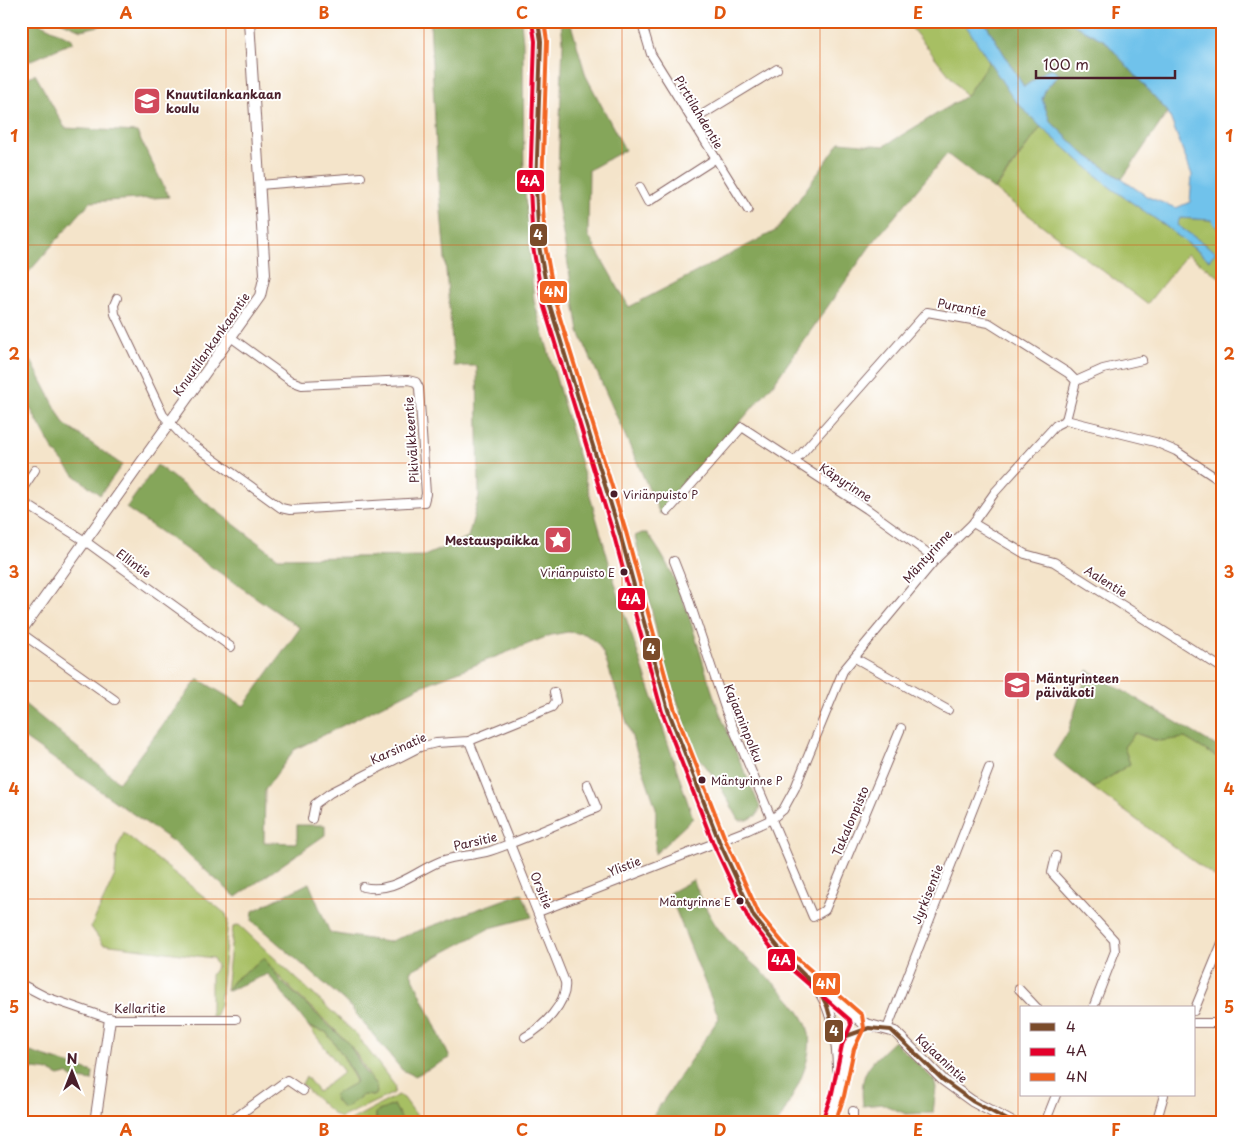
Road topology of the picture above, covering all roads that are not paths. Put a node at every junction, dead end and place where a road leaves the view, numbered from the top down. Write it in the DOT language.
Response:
graph roads {
  1 [pos="249,21"];
  2 [pos="538,21"];
  3 [pos="641,21"];
  4 [pos="777,69"];
  5 [pos="692,121"];
  6 [pos="715,159"];
  7 [pos="361,177"];
  8 [pos="259,185"];
  9 [pos="640,187"];
  10 [pos="748,210"];
  11 [pos="117,298"];
  12 [pos="232,338"];
  13 [pos="1142,360"];
  14 [pos="1076,381"];
  15 [pos="1066,420"];
  16 [pos="170,423"];
  17 [pos="794,462"];
  18 [pos="34,470"];
  19 [pos="1222,482"];
  20 [pos="21,491"];
  21 [pos="21,501"];
  22 [pos="668,510"];
  23 [pos="973,523"];
  24 [pos="85,541"];
  25 [pos="936,559"];
  26 [pos="674,561"];
  27 [pos="21,632"];
  28 [pos="231,648"];
  29 [pos="855,658"];
  30 [pos="1222,668"];
  31 [pos="554,692"];
  32 [pos="115,700"];
  33 [pos="948,710"];
  34 [pos="901,728"];
  35 [pos="469,741"];
  36 [pos="989,768"];
  37 [pos="587,784"];
  38 [pos="772,819"];
  39 [pos="312,820"];
  40 [pos="719,841"];
  41 [pos="510,843"];
  42 [pos="1056,856"];
  43 [pos="363,887"];
  44 [pos="538,912"];
  45 [pos="813,917"];
  46 [pos="1222,943"];
  47 [pos="805,974"];
  48 [pos="21,984"];
  49 [pos="1019,989"];
  50 [pos="1035,1006"];
  51 [pos="1094,1006"];
  52 [pos="1196,1006"];
  53 [pos="853,1014"];
  54 [pos="110,1019"];
  55 [pos="236,1019"];
  56 [pos="1196,1023"];
  57 [pos="1222,1023"];
  58 [pos="832,1027"];
  59 [pos="883,1028"];
  60 [pos="854,1033"];
  61 [pos="525,1037"];
  62 [pos="303,1090"];
  63 [pos="838,1095"];
  64 [pos="1056,1096"];
  65 [pos="1164,1096"];
  66 [pos="853,1111"];
  67 [pos="95,1123"];
  68 [pos="228,1123"];
  69 [pos="828,1123"];
  70 [pos="853,1123"];
  71 [pos="1013,1123"];
  72 [pos="1045,1123"];
  73 [pos="1156,1123"];
  1 -- 8 [label="main road, Knuutilankankaantie"];
  2 -- 40 [label="main road, Kajaanintie"];
  3 -- 5 [label="street, Pirttilahdentie"];
  4 -- 5 [label="street"];
  5 -- 6 [label="street, Pirttilahdentie"];
  6 -- 9 [label="street"];
  6 -- 10 [label="street, Pirttilahdentie"];
  7 -- 8 [label="street"];
  8 -- 12 [label="main road, Knuutilankankaantie"];
  11 -- 16 [label="street"];
  12 -- 16 [label="main road, Knuutilankankaantie"];
  12 -- 16 [label="street, Pikivälkkeentie"];
  13 -- 14 [label="street"];
  14 -- 15 [label="street"];
  14 -- 17 [label="street, Purantie"];
  15 -- 19 [label="street"];
  15 -- 23 [label="street, Mäntyrinne"];
  16 -- 24 [label="main road, Knuutilankankaantie"];
  17 -- 22 [label="street, Käpyrinne"];
  17 -- 25 [label="street, Käpyrinne"];
  18 -- 20 [label="street"];
  21 -- 24 [label="street, Ellintie"];
  23 -- 25 [label="street, Mäntyrinne"];
  23 -- 30 [label="street, Aalentie"];
  24 -- 27 [label="main road, Knuutilankankaantie"];
  24 -- 28 [label="street, Ellintie"];
  25 -- 29 [label="street, Mäntyrinne"];
  26 -- 38 [label="street, Kajaaninpolku"];
  27 -- 32 [label="street"];
  29 -- 33 [label="street"];
  29 -- 38 [label="street, Mäntyrinne"];
  31 -- 35 [label="street, Karsinatie"];
  34 -- 45 [label="street, Takalonpisto"];
  35 -- 39 [label="street, Karsinatie"];
  35 -- 41 [label="street, Orsitie"];
  36 -- 59 [label="street, Jyrkisentie"];
  37 -- 41 [label="street, Parsitie"];
  38 -- 40 [label="street, Mäntyrinne"];
  38 -- 45 [label="street, Kajaaninpolku"];
  40 -- 44 [label="street, Ylistie"];
  40 -- 47 [label="main road, Kajaanintie"];
  41 -- 43 [label="street, Parsitie"];
  41 -- 44 [label="street, Orsitie"];
  42 -- 51 [label="street"];
  44 -- 61 [label="street, Orsitie"];
  46 -- 52 [label="street"];
  47 -- 53 [label="main road, Kajaanintie"];
  47 -- 58 [label="main road, Kajaanintie"];
  48 -- 54 [label="street, Kellaritie"];
  49 -- 50 [label="street"];
  53 -- 58 [label="main road"];
  53 -- 59 [label="main road, Kajaanintie"];
  53 -- 60 [label="main road"];
  54 -- 55 [label="street, Kellaritie"];
  54 -- 67 [label="main road"];
  56 -- 57 [label="street"];
  58 -- 60 [label="main road"];
  58 -- 63 [label="main road, Kajaanintie"];
  59 -- 60 [label="main road"];
  59 -- 71 [label="main road, Kajaanintie"];
  60 -- 63 [label="main road"];
  62 -- 68 [label="street"];
  63 -- 69 [label="main road"];
  64 -- 72 [label="street"];
  65 -- 73 [label="street"];
  66 -- 70 [label="street"];
}
